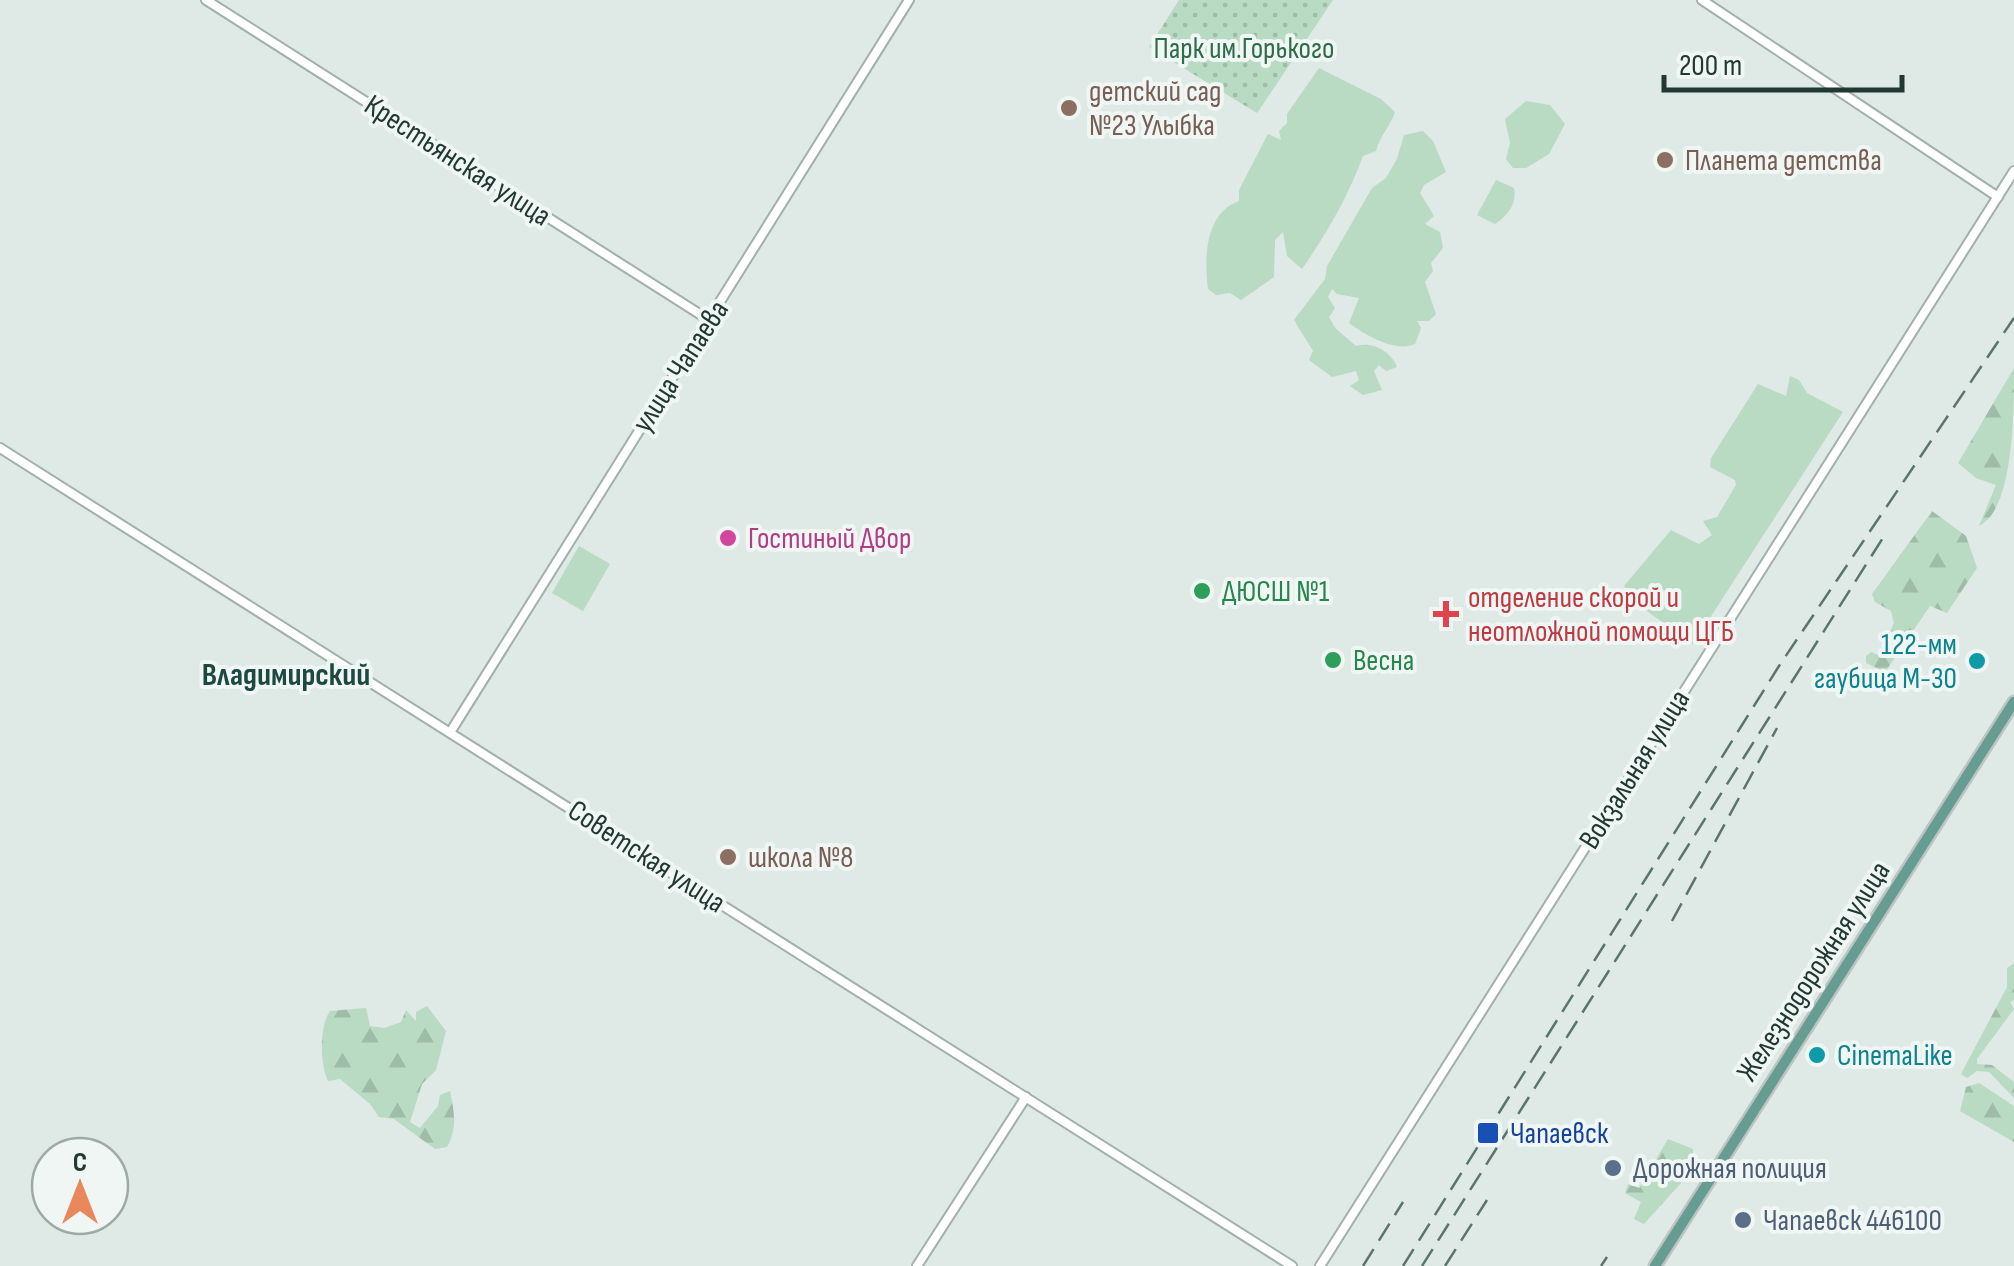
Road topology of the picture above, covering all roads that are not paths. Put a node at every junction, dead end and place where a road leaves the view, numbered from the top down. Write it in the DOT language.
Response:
graph roads {
  1 [pos="206,0"];
  2 [pos="909,0"];
  3 [pos="1702,0"];
  4 [pos="2014,171"];
  5 [pos="1998,197"];
  6 [pos="709,320"];
  7 [pos="0,448"];
  8 [pos="2014,702"];
  9 [pos="451,730"];
  10 [pos="1026,1097"];
  11 [pos="917,1266"];
  12 [pos="1292,1266"];
  13 [pos="1320,1266"];
  14 [pos="1654,1266"];
  1 -- 6 [label="street, Крестьянская улица"];
  2 -- 6 [label="street, улица Чапаева"];
  3 -- 5 [label="street"];
  4 -- 5 [label="street, Вокзальная улица"];
  5 -- 13 [label="street, Вокзальная улица"];
  6 -- 9 [label="street, улица Чапаева"];
  7 -- 9 [label="street, Советская улица"];
  8 -- 14 [label="main road, Железнодорожная улица"];
  9 -- 10 [label="street, Советская улица"];
  10 -- 11 [label="street"];
  10 -- 12 [label="street, Советская улица"];
}
